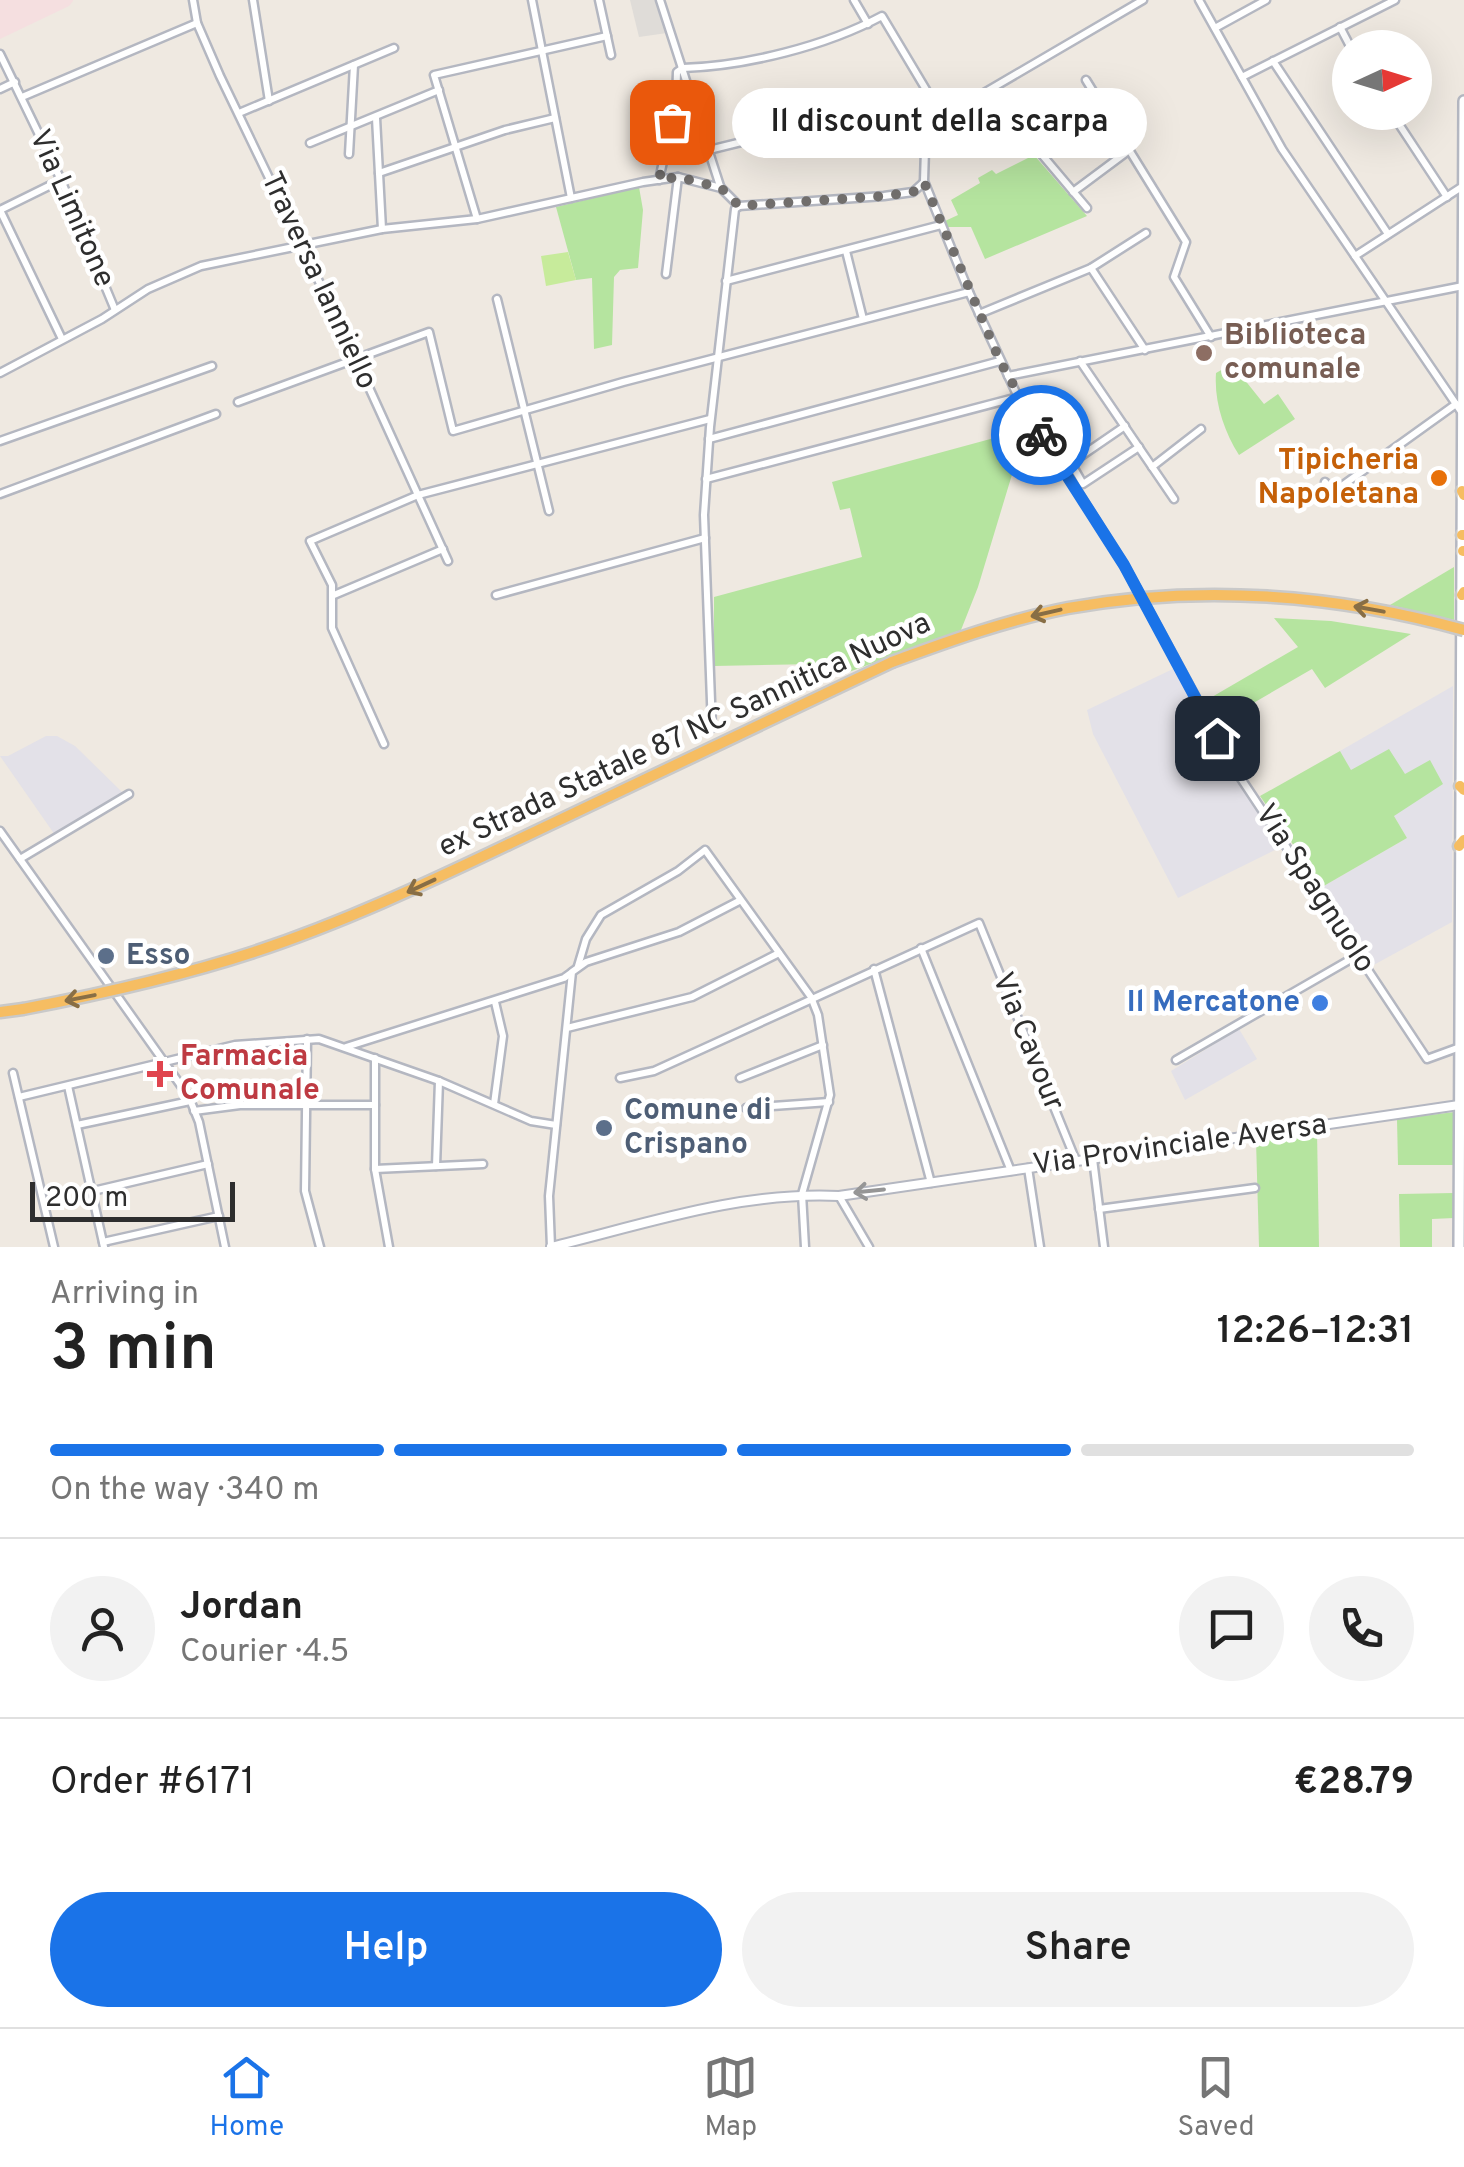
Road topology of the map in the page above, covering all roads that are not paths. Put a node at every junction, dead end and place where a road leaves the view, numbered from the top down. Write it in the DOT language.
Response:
graph roads {
  1 [pos="192,0"];
  2 [pos="253,0"];
  3 [pos="532,0"];
  4 [pos="599,0"];
  5 [pos="660,0"];
  6 [pos="854,0"];
  7 [pos="1143,0"];
  8 [pos="1199,0"];
  9 [pos="1266,0"];
  10 [pos="1395,0"];
  11 [pos="197,23"];
  12 [pos="868,24"];
  13 [pos="1340,27"];
  14 [pos="1215,28"];
  15 [pos="1342,30"];
  16 [pos="606,36"];
  17 [pos="394,48"];
  18 [pos="542,51"];
  19 [pos="0,54"];
  20 [pos="610,55"];
  21 [pos="1273,61"];
  22 [pos="354,65"];
  23 [pos="682,68"];
  24 [pos="1242,77"];
  25 [pos="1086,80"];
  26 [pos="14,82"];
  27 [pos="0,89"];
  28 [pos="438,90"];
  29 [pos="690,92"];
  30 [pos="676,95"];
  31 [pos="22,97"];
  32 [pos="269,100"];
  33 [pos="1464,101"];
  34 [pos="238,113"];
  35 [pos="942,115"];
  36 [pos="376,118"];
  37 [pos="556,118"];
  38 [pos="807,126"];
  39 [pos="351,127"];
  40 [pos="1403,130"];
  41 [pos="867,131"];
  42 [pos="310,143"];
  43 [pos="456,149"];
  44 [pos="708,150"];
  45 [pos="1038,150"];
  46 [pos="1128,151"];
  47 [pos="349,154"];
  48 [pos="379,173"];
  49 [pos="678,177"];
  50 [pos="61,180"];
  51 [pos="659,180"];
  52 [pos="924,182"];
  53 [pos="1463,186"];
  54 [pos="721,188"];
  55 [pos="1074,192"];
  56 [pos="1446,197"];
  57 [pos="571,198"];
  58 [pos="739,206"];
  59 [pos="1088,208"];
  60 [pos="0,210"];
  61 [pos="477,219"];
  62 [pos="941,225"];
  63 [pos="382,229"];
  64 [pos="1146,233"];
  65 [pos="1388,234"];
  66 [pos="1463,240"];
  67 [pos="302,244"];
  68 [pos="846,251"];
  69 [pos="1355,256"];
  70 [pos="1091,268"];
  71 [pos="666,274"];
  72 [pos="726,280"];
  73 [pos="1463,286"];
  74 [pos="969,292"];
  75 [pos="497,299"];
  76 [pos="1385,301"];
  77 [pos="1463,305"];
  78 [pos="115,310"];
  79 [pos="979,314"];
  80 [pos="863,319"];
  81 [pos="1211,337"];
  82 [pos="62,339"];
  83 [pos="1145,350"];
  84 [pos="355,356"];
  85 [pos="717,358"];
  86 [pos="1080,360"];
  87 [pos="1000,361"];
  88 [pos="212,366"];
  89 [pos="0,373"];
  90 [pos="1008,376"];
  91 [pos="1464,379"];
  92 [pos="1018,397"];
  93 [pos="238,402"];
  94 [pos="1456,404"];
  95 [pos="523,410"];
  96 [pos="216,414"];
  97 [pos="1462,414"];
  98 [pos="710,419"];
  99 [pos="1124,426"];
  100 [pos="1202,429"];
  101 [pos="709,438"];
  102 [pos="0,441"];
  103 [pos="1138,447"];
  104 [pos="537,466"];
  105 [pos="1152,467"];
  106 [pos="706,479"];
  107 [pos="1325,482"];
  108 [pos="1463,493"];
  109 [pos="0,494"];
  110 [pos="418,495"];
  111 [pos="1174,499"];
  112 [pos="549,511"];
  113 [pos="1463,535"];
  114 [pos="705,538"];
  115 [pos="443,550"];
  116 [pos="1463,551"];
  117 [pos="448,561"];
  118 [pos="1463,594"];
  119 [pos="496,595"];
  120 [pos="333,596"];
  121 [pos="1464,630"];
  122 [pos="712,728"];
  123 [pos="384,744"];
  124 [pos="1462,788"];
  125 [pos="130,794"];
  126 [pos="0,831"];
  127 [pos="1462,843"];
  128 [pos="20,859"];
  129 [pos="740,901"];
  130 [pos="920,948"];
  131 [pos="779,954"];
  132 [pos="1358,955"];
  133 [pos="575,969"];
  134 [pos="874,969"];
  135 [pos="811,997"];
  136 [pos="496,1002"];
  137 [pos="0,1012"];
  138 [pos="567,1028"];
  139 [pos="307,1039"];
  140 [pos="823,1044"];
  141 [pos="344,1047"];
  142 [pos="1461,1054"];
  143 [pos="375,1058"];
  144 [pos="1176,1060"];
  145 [pos="165,1062"];
  146 [pos="13,1074"];
  147 [pos="620,1078"];
  148 [pos="740,1078"];
  149 [pos="439,1081"];
  150 [pos="68,1086"];
  151 [pos="19,1098"];
  152 [pos="190,1101"];
  153 [pos="829,1102"];
  154 [pos="306,1103"];
  155 [pos="494,1104"];
  156 [pos="375,1105"];
  157 [pos="1459,1106"];
  158 [pos="746,1108"];
  159 [pos="194,1111"];
  160 [pos="77,1125"];
  161 [pos="556,1125"];
  162 [pos="1093,1158"];
  163 [pos="1076,1161"];
  164 [pos="208,1164"];
  165 [pos="483,1164"];
  166 [pos="436,1166"];
  167 [pos="1028,1168"];
  168 [pos="375,1169"];
  169 [pos="1012,1171"];
  170 [pos="931,1183"];
  171 [pos="1255,1188"];
  172 [pos="92,1191"];
  173 [pos="802,1194"];
  174 [pos="839,1196"];
  175 [pos="1099,1209"];
  176 [pos="219,1216"];
  177 [pos="103,1244"];
  178 [pos="558,1246"];
  179 [pos="54,1247"];
  180 [pos="225,1247"];
  181 [pos="320,1247"];
  182 [pos="390,1247"];
  183 [pos="804,1247"];
  184 [pos="869,1247"];
  185 [pos="1040,1247"];
  186 [pos="1104,1247"];
  187 [pos="1459,1247"];
  1 -- 11 [label="street, Traversa Ianniello"];
  2 -- 32 [label="street"];
  3 -- 18 [label="street"];
  4 -- 16 [label="street"];
  5 -- 23 [label="street"];
  6 -- 12 [label="street"];
  7 -- 35 [label="street"];
  8 -- 14 [label="street"];
  9 -- 14 [label="street"];
  10 -- 13 [label="street"];
  11 -- 31 [label="street"];
  11 -- 34 [label="street, Traversa Ianniello"];
  12 -- 23 [label="street"];
  12 -- 35 [label="street"];
  13 -- 15 [label="street"];
  13 -- 21 [label="street"];
  14 -- 24 [label="street"];
  16 -- 18 [label="street"];
  16 -- 20 [label="street"];
  17 -- 22 [label="street"];
  18 -- 28 [label="street"];
  18 -- 37 [label="street"];
  19 -- 26 [label="street, Via Limitone"];
  21 -- 24 [label="street"];
  21 -- 65 [label="street"];
  22 -- 32 [label="street"];
  22 -- 39 [label="street"];
  23 -- 29 [label="street"];
  23 -- 30 [label="street"];
  24 -- 69 [label="street"];
  25 -- 46 [label="street"];
  26 -- 27 [label="street"];
  26 -- 31 [label="street, Via Limitone"];
  28 -- 36 [label="street"];
  28 -- 43 [label="street"];
  29 -- 30 [label="street"];
  29 -- 44 [label="street"];
  30 -- 51 [label="street"];
  31 -- 50 [label="street, Via Limitone"];
  32 -- 34 [label="street"];
  33 -- 53 [label="main road"];
  34 -- 67 [label="street, Traversa Ianniello"];
  35 -- 41 [label="street"];
  35 -- 52 [label="street"];
  36 -- 39 [label="street"];
  36 -- 48 [label="street"];
  37 -- 43 [label="street"];
  37 -- 57 [label="street"];
  38 -- 44 [label="street"];
  39 -- 42 [label="street"];
  39 -- 47 [label="street"];
  40 -- 56 [label="street"];
  43 -- 48 [label="street"];
  43 -- 61 [label="street"];
  44 -- 54 [label="street"];
  45 -- 55 [label="street"];
  46 -- 55 [label="street"];
  46 -- 81 [label="street"];
  48 -- 63 [label="street"];
  49 -- 51 [label="street"];
  49 -- 54 [label="street"];
  49 -- 71 [label="street"];
  50 -- 60 [label="street"];
  50 -- 78 [label="street, Via Limitone"];
  51 -- 57 [label="street"];
  52 -- 58 [label="street"];
  52 -- 62 [label="street, Via Spagnuolo"];
  53 -- 56 [label="street"];
  53 -- 66 [label="main road"];
  54 -- 58 [label="street"];
  55 -- 59 [label="street"];
  56 -- 65 [label="street"];
  57 -- 61 [label="street"];
  58 -- 72 [label="street"];
  60 -- 82 [label="street"];
  61 -- 63 [label="street"];
  62 -- 68 [label="street"];
  62 -- 74 [label="street, Via Spagnuolo"];
  63 -- 67 [label="street"];
  64 -- 70 [label="street"];
  65 -- 69 [label="street"];
  66 -- 73 [label="main road"];
  67 -- 78 [label="street"];
  67 -- 84 [label="street, Traversa Ianniello"];
  68 -- 72 [label="street"];
  68 -- 80 [label="street"];
  69 -- 76 [label="street"];
  70 -- 79 [label="street"];
  70 -- 83 [label="street"];
  72 -- 85 [label="street"];
  73 -- 76 [label="street"];
  73 -- 77 [label="main road"];
  74 -- 79 [label="street, Via Spagnuolo"];
  74 -- 80 [label="street"];
  75 -- 95 [label="street"];
  76 -- 81 [label="street"];
  76 -- 94 [label="street"];
  77 -- 91 [label="main road"];
  78 -- 82 [label="street"];
  79 -- 87 [label="street, Via Spagnuolo"];
  80 -- 85 [label="street"];
  81 -- 83 [label="street"];
  82 -- 89 [label="street"];
  83 -- 86 [label="street"];
  84 -- 93 [label="street"];
  84 -- 95 [label="street"];
  84 -- 110 [label="street, Traversa Ianniello"];
  85 -- 95 [label="street"];
  85 -- 98 [label="street"];
  86 -- 90 [label="street"];
  86 -- 99 [label="street"];
  87 -- 90 [label="street, Via Spagnuolo"];
  87 -- 101 [label="street"];
  88 -- 102 [label="street"];
  90 -- 92 [label="street, Via Spagnuolo"];
  91 -- 97 [label="main road"];
  92 -- 106 [label="street"];
  92 -- 132 [label="street, Via Spagnuolo"];
  94 -- 97 [label="street"];
  94 -- 107 [label="street"];
  95 -- 104 [label="street"];
  96 -- 109 [label="street"];
  97 -- 108 [label="main road"];
  98 -- 101 [label="street"];
  98 -- 104 [label="street"];
  99 -- 103 [label="street"];
  99 -- 103 [label="street"];
  100 -- 105 [label="street"];
  101 -- 106 [label="street"];
  103 -- 105 [label="street"];
  104 -- 110 [label="street"];
  104 -- 112 [label="street"];
  105 -- 111 [label="street"];
  106 -- 114 [label="street"];
  108 -- 113 [label="main road"];
  110 -- 115 [label="street, Traversa Ianniello"];
  110 -- 120 [label="street"];
  113 -- 116 [label="main road"];
  114 -- 119 [label="street"];
  114 -- 122 [label="street"];
  115 -- 117 [label="street, Traversa Ianniello"];
  115 -- 120 [label="street"];
  116 -- 118 [label="main road"];
  118 -- 124 [label="main road"];
  120 -- 123 [label="street"];
  121 -- 137 [label="highway, ex Strada Statale 87 NC Sannitica Nuova, one-way, bridge"];
  124 -- 127 [label="main road"];
  125 -- 128 [label="street"];
  126 -- 128 [label="street"];
  127 -- 142 [label="main road"];
  128 -- 145 [label="street"];
  129 -- 131 [label="street"];
  129 -- 133 [label="street"];
  129 -- 133 [label="street"];
  130 -- 134 [label="street"];
  130 -- 163 [label="street, Via Cavour"];
  130 -- 169 [label="street"];
  131 -- 135 [label="street"];
  131 -- 138 [label="street"];
  132 -- 142 [label="street, Via Spagnuolo"];
  132 -- 144 [label="street"];
  133 -- 136 [label="street"];
  133 -- 138 [label="street"];
  134 -- 135 [label="street"];
  134 -- 170 [label="street"];
  135 -- 140 [label="street"];
  135 -- 147 [label="street"];
  136 -- 141 [label="street"];
  136 -- 155 [label="street"];
  138 -- 161 [label="street"];
  139 -- 141 [label="street"];
  139 -- 145 [label="street"];
  139 -- 154 [label="street"];
  140 -- 148 [label="street"];
  140 -- 153 [label="street"];
  141 -- 143 [label="street"];
  142 -- 157 [label="main road"];
  143 -- 149 [label="street"];
  143 -- 156 [label="street"];
  145 -- 150 [label="street"];
  145 -- 152 [label="street"];
  146 -- 151 [label="street"];
  149 -- 155 [label="street"];
  149 -- 166 [label="street"];
  150 -- 151 [label="street"];
  150 -- 160 [label="street"];
  151 -- 179 [label="street"];
  152 -- 159 [label="street"];
  152 -- 160 [label="street"];
  153 -- 158 [label="street"];
  153 -- 173 [label="street"];
  154 -- 156 [label="street"];
  154 -- 159 [label="street"];
  154 -- 181 [label="street"];
  155 -- 161 [label="street"];
  156 -- 168 [label="street"];
  157 -- 162 [label="street, Via Provinciale Aversa"];
  157 -- 187 [label="main road"];
  159 -- 164 [label="street"];
  160 -- 172 [label="street"];
  161 -- 178 [label="street"];
  162 -- 163 [label="street, Via Provinciale Aversa"];
  162 -- 175 [label="street"];
  163 -- 167 [label="street, Via Provinciale Aversa"];
  164 -- 172 [label="street"];
  164 -- 176 [label="street"];
  165 -- 166 [label="street"];
  166 -- 168 [label="street"];
  167 -- 169 [label="street, Via Provinciale Aversa"];
  167 -- 185 [label="street"];
  168 -- 182 [label="street"];
  169 -- 170 [label="street, Via Provinciale Aversa"];
  170 -- 174 [label="street, Via Provinciale Aversa, one-way"];
  171 -- 175 [label="street"];
  172 -- 177 [label="street"];
  173 -- 174 [label="street, Via Provinciale Aversa"];
  173 -- 178 [label="street, Via Provinciale Aversa"];
  173 -- 183 [label="street"];
  174 -- 184 [label="street"];
  175 -- 186 [label="street"];
  176 -- 177 [label="street"];
  176 -- 180 [label="street"];
}
